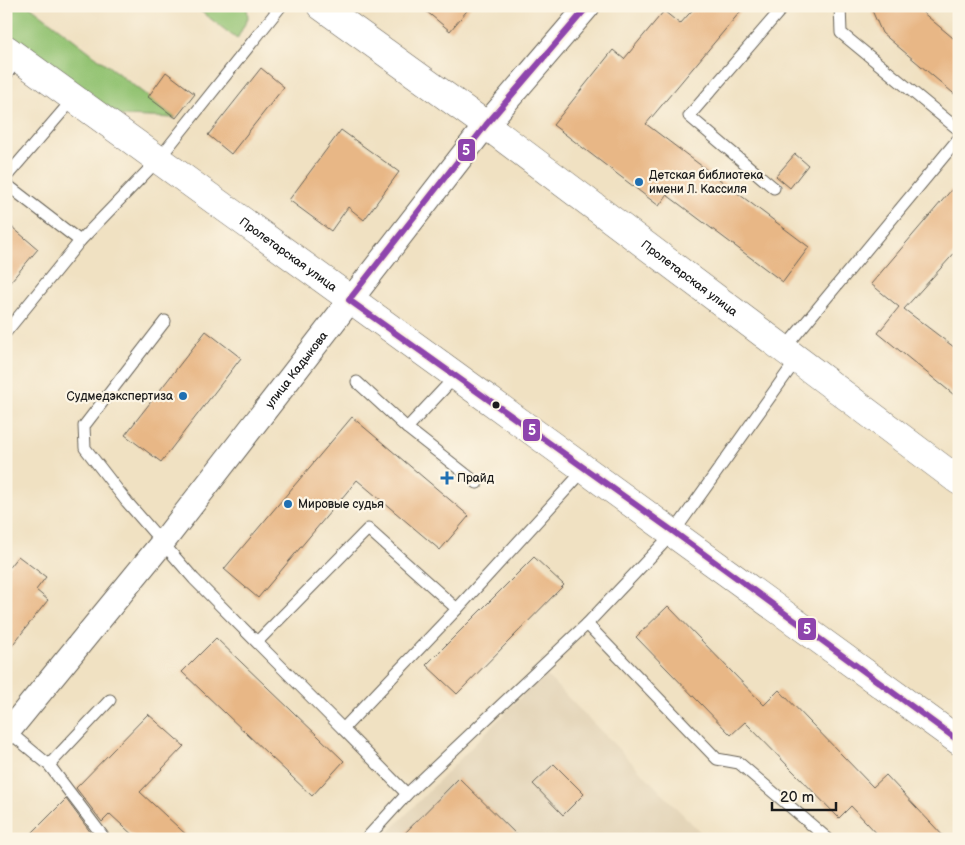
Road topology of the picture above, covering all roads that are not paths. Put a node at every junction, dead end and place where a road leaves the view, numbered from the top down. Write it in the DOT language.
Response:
graph roads {
  1 [pos="281,6"];
  2 [pos="322,6"];
  3 [pos="588,6"];
  4 [pos="784,6"];
  5 [pos="840,6"];
  6 [pos="10,60"];
  7 [pos="74,98"];
  8 [pos="486,125"];
  9 [pos="959,130"];
  10 [pos="959,138"];
  11 [pos="158,160"];
  12 [pos="6,177"];
  13 [pos="6,184"];
  14 [pos="774,188"];
  15 [pos="80,241"];
  16 [pos="348,300"];
  17 [pos="165,321"];
  18 [pos="6,332"];
  19 [pos="791,354"];
  20 [pos="455,377"];
  21 [pos="357,382"];
  22 [pos="407,428"];
  23 [pos="584,470"];
  24 [pos="959,480"];
  25 [pos="477,484"];
  26 [pos="674,532"];
  27 [pos="163,542"];
  28 [pos="457,609"];
  29 [pos="586,624"];
  30 [pos="258,641"];
  31 [pos="110,700"];
  32 [pos="343,729"];
  33 [pos="7,733"];
  34 [pos="959,741"];
  35 [pos="49,765"];
  36 [pos="407,794"];
  37 [pos="105,839"];
  38 [pos="366,839"];
  39 [pos="828,839"];
  1 -- 11 [label="lane"];
  2 -- 8 [label="street, Пролетарская улица"];
  3 -- 8 [label="street, улица Кадыкова"];
  4 -- 14 [label="lane"];
  5 -- 9 [label="lane"];
  6 -- 7 [label="street, Пролетарская улица"];
  7 -- 11 [label="street, Пролетарская улица"];
  7 -- 12 [label="lane"];
  8 -- 16 [label="street, улица Кадыкова"];
  8 -- 19 [label="street, Пролетарская улица"];
  10 -- 19 [label="lane"];
  11 -- 15 [label="lane"];
  11 -- 16 [label="street, Пролетарская улица"];
  13 -- 15 [label="lane"];
  15 -- 18 [label="lane"];
  16 -- 20 [label="street, Пролетарская улица"];
  16 -- 27 [label="street, улица Кадыкова"];
  17 -- 27 [label="lane"];
  19 -- 24 [label="street, Пролетарская улица"];
  19 -- 26 [label="lane"];
  20 -- 22 [label="lane"];
  20 -- 23 [label="street, Пролетарская улица"];
  21 -- 22 [label="lane"];
  22 -- 25 [label="lane"];
  23 -- 26 [label="street, Пролетарская улица"];
  23 -- 28 [label="lane"];
  26 -- 29 [label="lane"];
  26 -- 34 [label="street, Пролетарская улица"];
  27 -- 30 [label="lane"];
  27 -- 33 [label="street, улица Кадыкова"];
  28 -- 30 [label="lane"];
  28 -- 32 [label="lane"];
  29 -- 36 [label="lane"];
  29 -- 39 [label="lane"];
  30 -- 32 [label="lane"];
  31 -- 35 [label="lane"];
  32 -- 36 [label="lane"];
  33 -- 35 [label="lane"];
  35 -- 37 [label="lane"];
  36 -- 38 [label="lane"];
}
